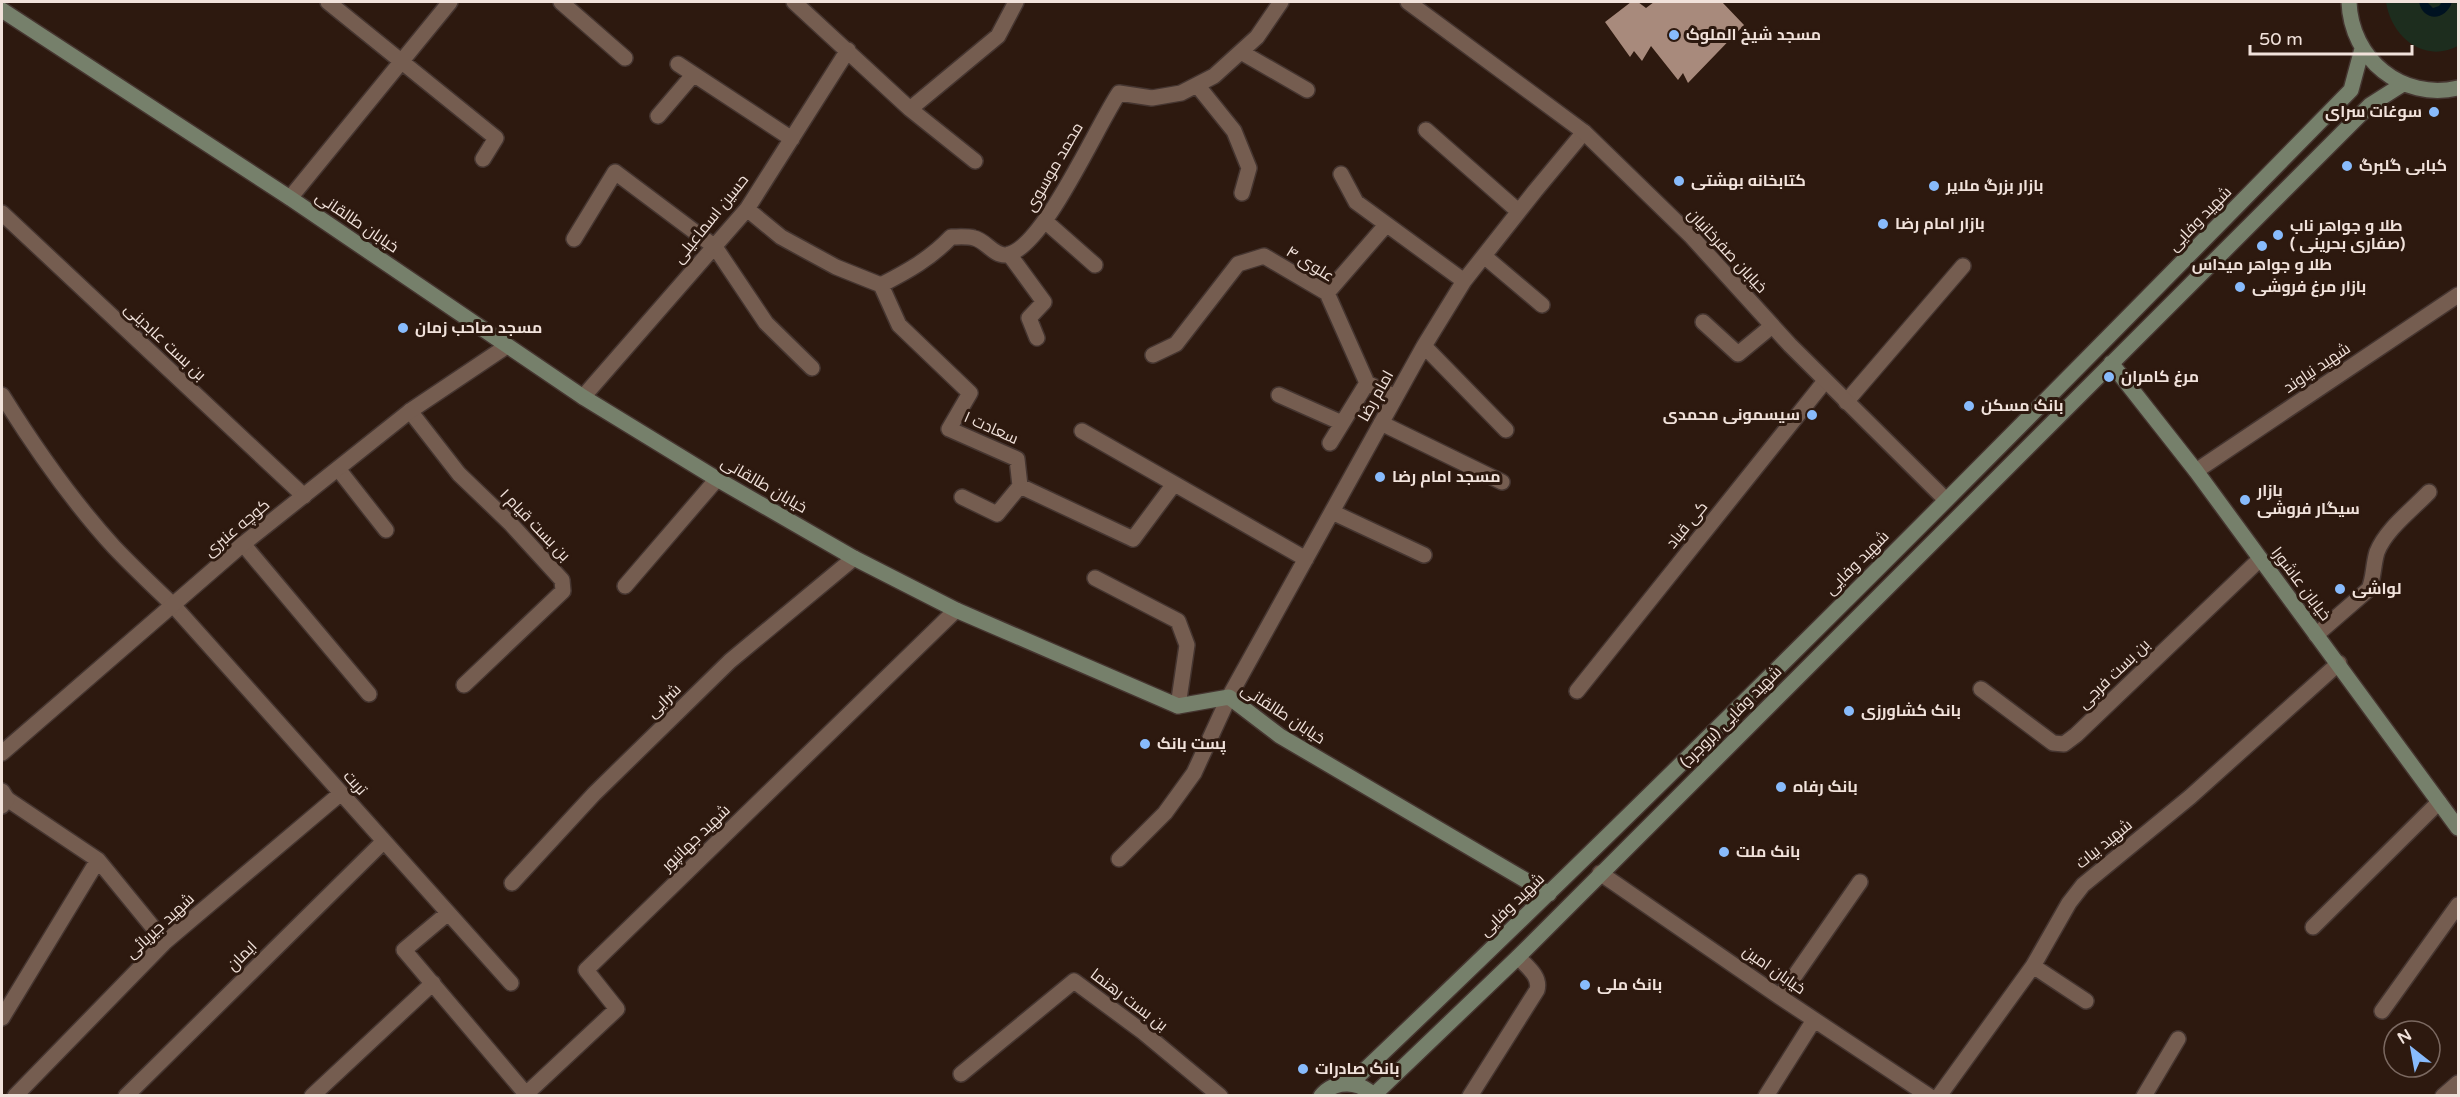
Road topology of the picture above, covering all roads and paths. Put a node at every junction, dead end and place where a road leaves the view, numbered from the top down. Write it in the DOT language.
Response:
graph roads {
  1 [pos="327,2"];
  2 [pos="450,2"];
  3 [pos="561,2"];
  4 [pos="794,2"];
  5 [pos="1016,2"];
  6 [pos="1281,2"];
  7 [pos="1408,2"];
  8 [pos="2349,2"];
  9 [pos="2,10"];
  10 [pos="2362,49"];
  11 [pos="848,50"];
  12 [pos="1241,52"];
  13 [pos="625,58"];
  14 [pos="401,62"];
  15 [pos="678,64"];
  16 [pos="693,75"];
  17 [pos="2403,84"];
  18 [pos="1197,85"];
  19 [pos="2458,88"];
  20 [pos="1307,90"];
  21 [pos="910,109"];
  22 [pos="658,116"];
  23 [pos="1426,130"];
  24 [pos="1584,132"];
  25 [pos="792,138"];
  26 [pos="483,159"];
  27 [pos="975,161"];
  28 [pos="1341,174"];
  29 [pos="1242,193"];
  30 [pos="290,198"];
  31 [pos="747,209"];
  32 [pos="1518,211"];
  33 [pos="2,213"];
  34 [pos="1045,221"];
  35 [pos="1386,225"];
  36 [pos="574,240"];
  37 [pos="715,247"];
  38 [pos="1009,254"];
  39 [pos="1484,256"];
  40 [pos="1095,265"];
  41 [pos="1963,266"];
  42 [pos="1464,281"];
  43 [pos="881,285"];
  44 [pos="1327,293"];
  45 [pos="2458,295"];
  46 [pos="1542,305"];
  47 [pos="1704,322"];
  48 [pos="1772,326"];
  49 [pos="1036,338"];
  50 [pos="507,346"];
  51 [pos="1424,346"];
  52 [pos="1153,355"];
  53 [pos="2111,363"];
  54 [pos="812,368"];
  55 [pos="1825,381"];
  56 [pos="1367,383"];
  57 [pos="2,395"];
  58 [pos="1279,395"];
  59 [pos="583,397"];
  60 [pos="1395,397"];
  61 [pos="1846,402"];
  62 [pos="410,411"];
  63 [pos="1342,423"];
  64 [pos="1381,423"];
  65 [pos="1506,430"];
  66 [pos="1082,431"];
  67 [pos="1330,443"];
  68 [pos="339,470"];
  69 [pos="2196,471"];
  70 [pos="717,479"];
  71 [pos="1502,482"];
  72 [pos="1173,484"];
  73 [pos="1020,486"];
  74 [pos="2429,492"];
  75 [pos="304,496"];
  76 [pos="962,497"];
  77 [pos="1946,500"];
  78 [pos="1332,512"];
  79 [pos="386,530"];
  80 [pos="243,544"];
  81 [pos="1424,555"];
  82 [pos="854,558"];
  83 [pos="1306,559"];
  84 [pos="2260,559"];
  85 [pos="1095,578"];
  86 [pos="625,586"];
  87 [pos="173,605"];
  88 [pos="956,610"];
  89 [pos="2316,635"];
  90 [pos="2339,663"];
  91 [pos="464,685"];
  92 [pos="1981,689"];
  93 [pos="1577,691"];
  94 [pos="369,694"];
  95 [pos="1228,698"];
  96 [pos="1178,706"];
  97 [pos="2,753"];
  98 [pos="340,794"];
  99 [pos="3,799"];
  100 [pos="2439,802"];
  101 [pos="2458,828"];
  102 [pos="384,842"];
  103 [pos="1119,859"];
  104 [pos="98,860"];
  105 [pos="1600,873"];
  106 [pos="1860,882"];
  107 [pos="512,883"];
  108 [pos="1549,894"];
  109 [pos="2458,905"];
  110 [pos="448,913"];
  111 [pos="2313,927"];
  112 [pos="165,942"];
  113 [pos="1518,957"];
  114 [pos="2033,966"];
  115 [pos="511,983"];
  116 [pos="433,984"];
  117 [pos="1780,997"];
  118 [pos="2086,1001"];
  119 [pos="2382,1011"];
  120 [pos="2,1018"];
  121 [pos="1814,1020"];
  122 [pos="2178,1039"];
  123 [pos="961,1074"];
  124 [pos="2458,1083"];
  125 [pos="1350,1084"];
  126 [pos="15,1095"];
  127 [pos="126,1095"];
  128 [pos="312,1095"];
  129 [pos="525,1095"];
  130 [pos="1220,1095"];
  131 [pos="1321,1095"];
  132 [pos="1374,1095"];
  133 [pos="1470,1095"];
  134 [pos="1766,1095"];
  135 [pos="1929,1095"];
  136 [pos="1939,1095"];
  137 [pos="2144,1095"];
  138 [pos="2444,1095"];
  1 -- 14 [label="street"];
  2 -- 14 [label="street"];
  3 -- 13 [label="street"];
  4 -- 11 [label="street"];
  5 -- 21 [label="street"];
  6 -- 12 [label="street, محمد موسوی"];
  7 -- 24 [label="street, خیابان صفرخانیان"];
  8 -- 10 [label="main road"];
  9 -- 30 [label="main road, خیابان طالقانی"];
  10 -- 17 [label="main road"];
  10 -- 77 [label="main road, شهید وفایی"];
  11 -- 21 [label="street"];
  11 -- 25 [label="street, حسین اسماعیلی"];
  12 -- 18 [label="street, محمد موسوی"];
  12 -- 20 [label="street"];
  14 -- 26 [label="street"];
  14 -- 30 [label="street"];
  15 -- 16 [label="street"];
  16 -- 22 [label="street"];
  16 -- 25 [label="street"];
  17 -- 19 [label="main road"];
  17 -- 53 [label="main road"];
  18 -- 29 [label="street"];
  18 -- 34 [label="street, محمد موسوی"];
  21 -- 27 [label="street"];
  23 -- 32 [label="street"];
  24 -- 32 [label="street, امام رضا"];
  24 -- 48 [label="street, خیابان صفرخانیان"];
  25 -- 31 [label="street, حسین اسماعیلی"];
  28 -- 35 [label="street"];
  30 -- 50 [label="main road, خیابان طالقانی"];
  31 -- 37 [label="street, حسین اسماعیلی"];
  31 -- 43 [label="street"];
  32 -- 39 [label="street, امام رضا"];
  33 -- 75 [label="street, بن بست عابدینی"];
  34 -- 38 [label="street, محمد موسوی"];
  34 -- 40 [label="street"];
  35 -- 42 [label="street"];
  35 -- 44 [label="street"];
  36 -- 37 [label="street"];
  37 -- 54 [label="street"];
  37 -- 59 [label="street, حسین اسماعیلی"];
  38 -- 43 [label="street"];
  38 -- 49 [label="street"];
  39 -- 42 [label="street, امام رضا"];
  39 -- 46 [label="street"];
  41 -- 61 [label="street"];
  42 -- 51 [label="street, امام رضا"];
  43 -- 73 [label="street, سعادت ۱"];
  44 -- 52 [label="street, علوی ۴"];
  44 -- 56 [label="street, علوی ۴"];
  45 -- 69 [label="street, شهید نیاوند"];
  47 -- 48 [label="street"];
  48 -- 55 [label="street, خیابان صفرخانیان"];
  50 -- 59 [label="main road, خیابان طالقانی"];
  50 -- 62 [label="street, کوچه عنبری"];
  51 -- 60 [label="street, امام رضا"];
  51 -- 65 [label="street"];
  53 -- 69 [label="main road, خیابان عاشورا"];
  53 -- 105 [label="main road, شهید وفایی (بروجرد)"];
  55 -- 61 [label="street, خیابان صفرخانیان"];
  55 -- 93 [label="street, کی قباد"];
  56 -- 60 [label="street"];
  56 -- 63 [label="street"];
  57 -- 87 [label="street, تربت"];
  58 -- 63 [label="street"];
  59 -- 70 [label="main road, خیابان طالقانی"];
  60 -- 64 [label="street, امام رضا"];
  61 -- 77 [label="street, خیابان صفرخانیان"];
  62 -- 68 [label="street, کوچه عنبری"];
  62 -- 91 [label="street, بن بست قیام ۱"];
  63 -- 67 [label="street"];
  64 -- 71 [label="street"];
  64 -- 78 [label="street, امام رضا"];
  66 -- 72 [label="street"];
  68 -- 75 [label="street, کوچه عنبری"];
  68 -- 79 [label="street"];
  69 -- 84 [label="main road, خیابان عاشورا"];
  70 -- 82 [label="main road, خیابان طالقانی"];
  70 -- 86 [label="street"];
  72 -- 73 [label="street"];
  72 -- 83 [label="street"];
  73 -- 76 [label="street"];
  74 -- 89 [label="street"];
  75 -- 80 [label="street, کوچه عنبری"];
  77 -- 108 [label="main road, شهید وفایی"];
  78 -- 81 [label="street"];
  78 -- 83 [label="street, امام رضا"];
  80 -- 87 [label="street, کوچه عنبری"];
  80 -- 94 [label="street"];
  82 -- 88 [label="main road, خیابان طالقانی"];
  82 -- 107 [label="street, شرایی"];
  83 -- 95 [label="street, امام رضا"];
  84 -- 89 [label="main road, خیابان عاشورا"];
  84 -- 92 [label="street, بن بست فرجی"];
  85 -- 96 [label="street"];
  87 -- 97 [label="street, کوچه عنبری"];
  87 -- 98 [label="street, تربت"];
  88 -- 96 [label="main road, خیابان طالقانی"];
  88 -- 129 [label="street, شهید جهانپور"];
  89 -- 90 [label="main road, خیابان عاشورا"];
  90 -- 100 [label="main road, خیابان عاشورا"];
  90 -- 114 [label="street, شهید بیات"];
  95 -- 96 [label="main road, خیابان طالقانی"];
  95 -- 103 [label="street, امام رضا"];
  95 -- 108 [label="main road, خیابان طالقانی"];
  98 -- 102 [label="street, تربت"];
  98 -- 112 [label="street, شهید جیریائی"];
  99 -- 104 [label="street"];
  100 -- 101 [label="main road, خیابان عاشورا"];
  100 -- 111 [label="street"];
  102 -- 110 [label="street, تربت"];
  102 -- 127 [label="street, ایمان"];
  104 -- 112 [label="street"];
  104 -- 120 [label="street"];
  105 -- 113 [label="main road, شهید وفایی (بروجرد)"];
  105 -- 117 [label="street, خیابان امین"];
  106 -- 117 [label="street"];
  108 -- 125 [label="main road, شهید وفایی"];
  109 -- 119 [label="street"];
  110 -- 115 [label="street, تربت"];
  110 -- 116 [label="street, شهید جهانپور"];
  112 -- 126 [label="street, شهید جیریائی"];
  113 -- 132 [label="main road, شهید وفایی (بروجرد)"];
  113 -- 133 [label="street"];
  114 -- 118 [label="street"];
  114 -- 136 [label="street, شهید بیات"];
  116 -- 128 [label="street"];
  116 -- 129 [label="street, شهید جهانپور"];
  117 -- 121 [label="street, خیابان امین"];
  121 -- 134 [label="street"];
  121 -- 135 [label="street, خیابان امین"];
  122 -- 137 [label="street"];
  123 -- 130 [label="street, بن بست رهنما"];
  124 -- 138 [label="street"];
  125 -- 131 [label="main road"];
  125 -- 132 [label="main road"];
}
